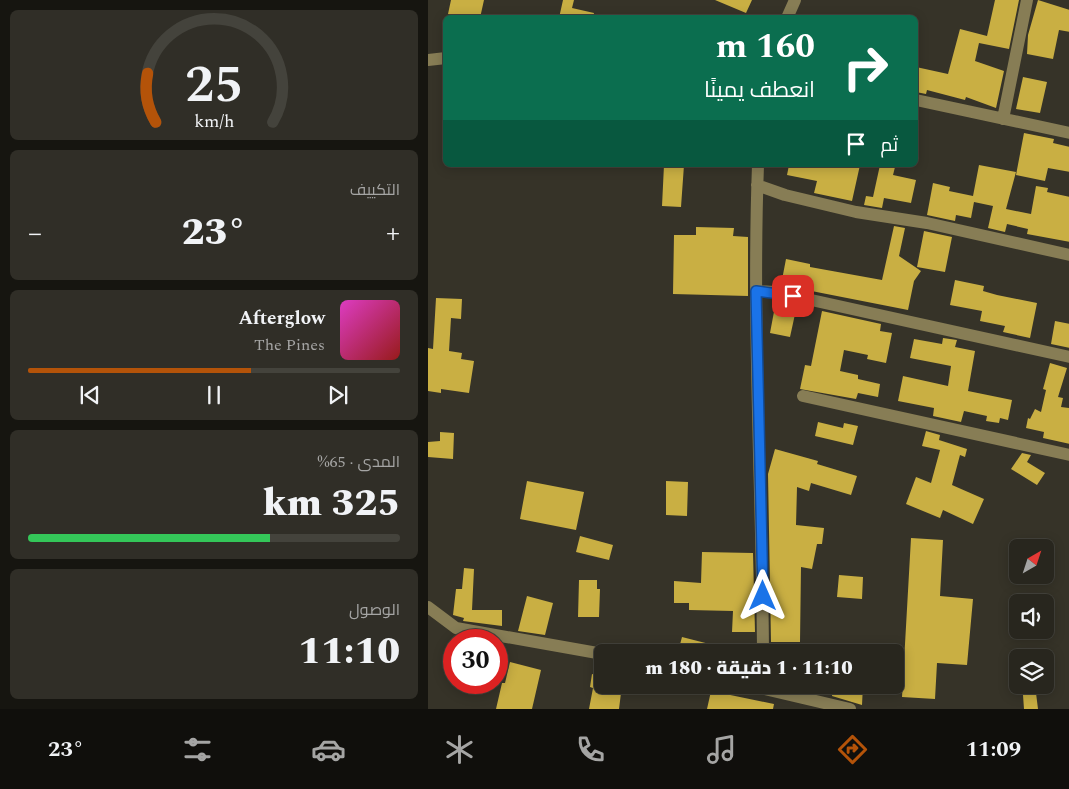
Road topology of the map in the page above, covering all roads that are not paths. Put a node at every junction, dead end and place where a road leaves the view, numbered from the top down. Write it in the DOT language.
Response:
graph roads {
  1 [pos="795,0"];
  2 [pos="1027,0"];
  3 [pos="788,15"];
  4 [pos="443,58"];
  5 [pos="428,60"];
  6 [pos="918,100"];
  7 [pos="1003,119"];
  8 [pos="1070,133"];
  9 [pos="758,167"];
  10 [pos="758,185"];
  11 [pos="1070,254"];
  12 [pos="756,291"];
  13 [pos="1070,357"];
  14 [pos="803,396"];
  15 [pos="1070,455"];
  16 [pos="428,607"];
  17 [pos="763,644"];
  18 [pos="594,652"];
  19 [pos="791,694"];
  20 [pos="850,709"];
  1 -- 3 [label="street"];
  2 -- 7 [label="street"];
  4 -- 5 [label="street"];
  6 -- 7 [label="street"];
  7 -- 8 [label="street"];
  9 -- 10 [label="street"];
  10 -- 11 [label="street"];
  10 -- 12 [label="street"];
  12 -- 13 [label="street"];
  12 -- 17 [label="street"];
  14 -- 15 [label="street"];
  16 -- 18 [label="street"];
  19 -- 20 [label="street"];
}
